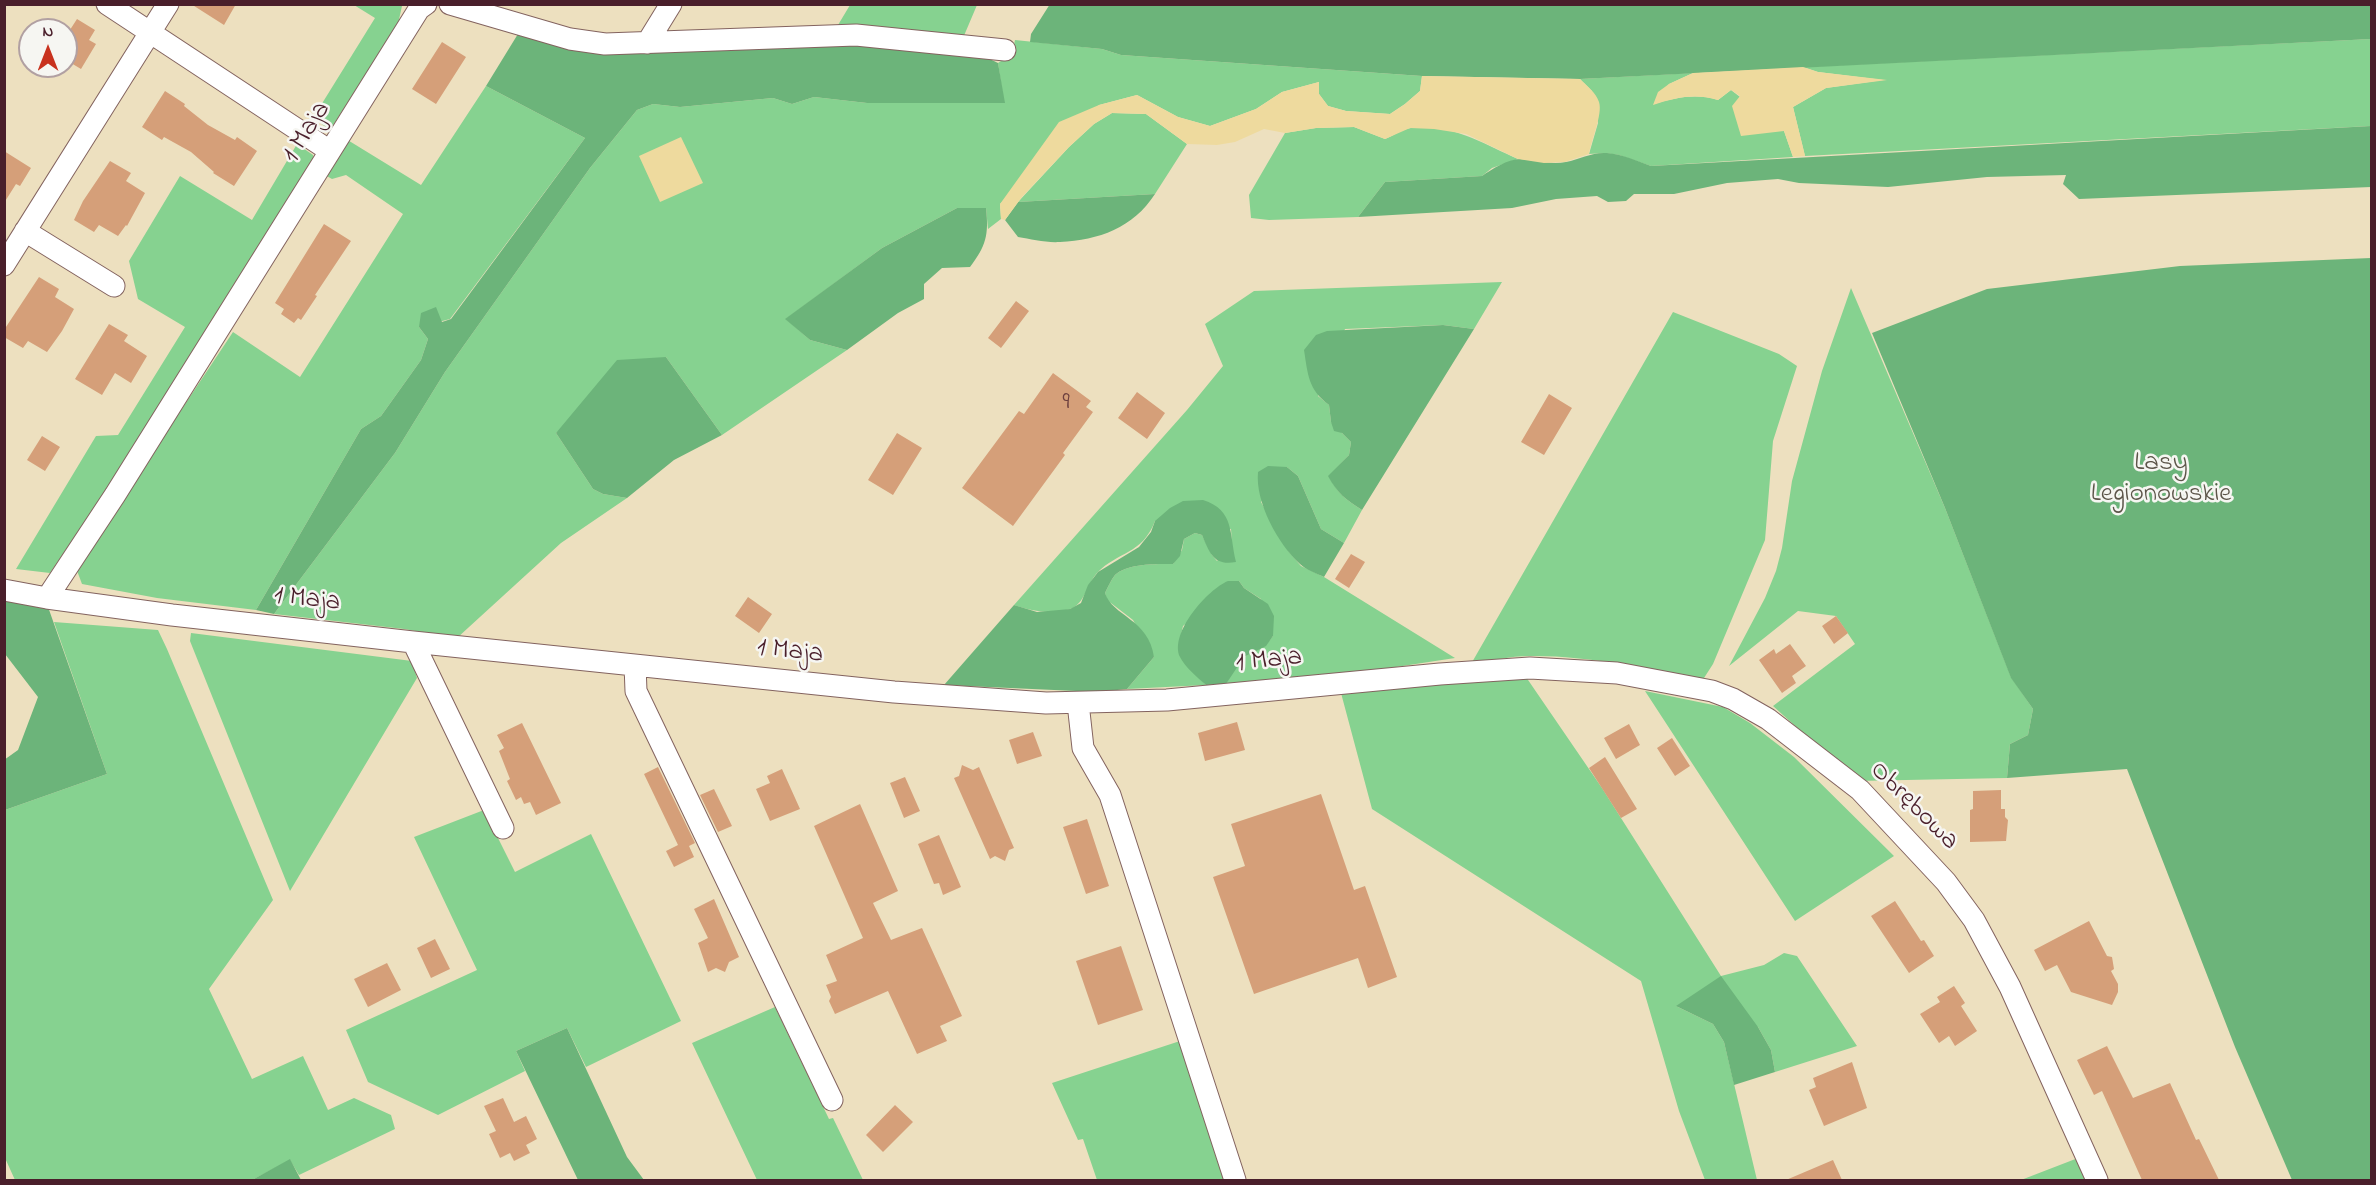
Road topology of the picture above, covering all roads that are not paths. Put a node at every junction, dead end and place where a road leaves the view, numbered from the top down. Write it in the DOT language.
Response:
graph roads {
  1 [pos="107,4"];
  2 [pos="168,4"];
  3 [pos="426,4"];
  4 [pos="450,4"];
  5 [pos="671,4"];
  6 [pos="151,32"];
  7 [pos="647,43"];
  8 [pos="1005,50"];
  9 [pos="330,151"];
  10 [pos="25,231"];
  11 [pos="4,266"];
  12 [pos="114,286"];
  13 [pos="4,590"];
  14 [pos="47,598"];
  15 [pos="413,642"];
  16 [pos="635,666"];
  17 [pos="1530,668"];
  18 [pos="1078,703"];
  19 [pos="503,828"];
  20 [pos="832,1100"];
  21 [pos="1235,1180"];
  22 [pos="2097,1180"];
  1 -- 6 [label="street"];
  2 -- 6 [label="street"];
  3 -- 9 [label="street, 1 Maja"];
  4 -- 7 [label="street"];
  5 -- 7 [label="street"];
  6 -- 9 [label="street"];
  6 -- 10 [label="street"];
  7 -- 8 [label="street"];
  9 -- 14 [label="street, 1 Maja"];
  10 -- 11 [label="street"];
  10 -- 12 [label="street"];
  13 -- 14 [label="street, 1 Maja"];
  14 -- 15 [label="street, 1 Maja"];
  15 -- 16 [label="street, 1 Maja"];
  15 -- 19 [label="street"];
  16 -- 18 [label="street, 1 Maja"];
  16 -- 20 [label="street"];
  17 -- 18 [label="street, 1 Maja"];
  17 -- 22 [label="street, Obrębowa"];
  18 -- 21 [label="street"];
}
